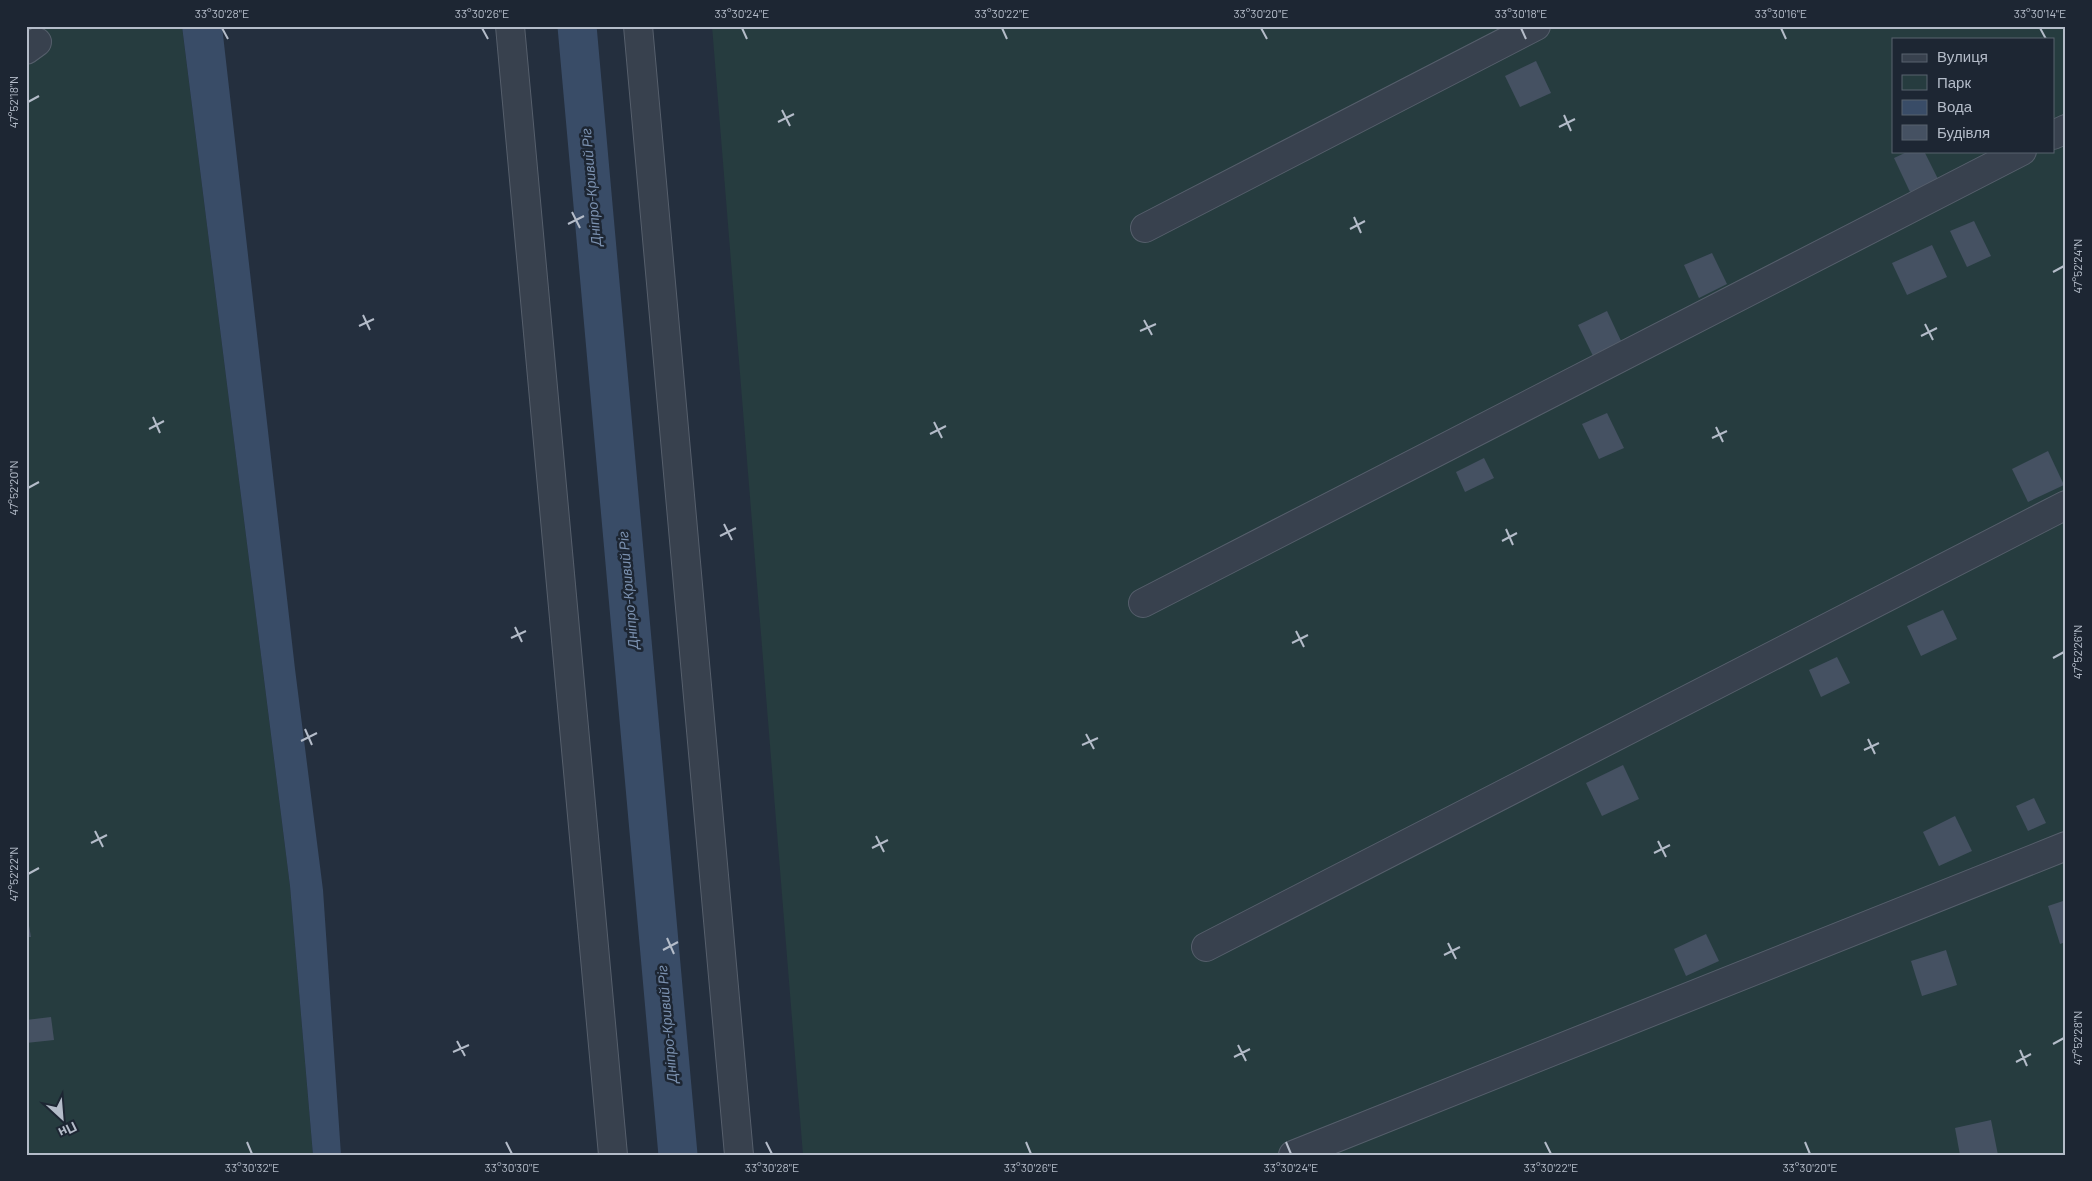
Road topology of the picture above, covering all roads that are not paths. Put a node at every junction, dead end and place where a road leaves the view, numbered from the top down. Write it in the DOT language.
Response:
graph roads {
  1 [pos="510,26"];
  2 [pos="638,26"];
  3 [pos="1536,26"];
  4 [pos="2066,129"];
  5 [pos="2054,135"];
  6 [pos="2020,152"];
  7 [pos="1145,228"];
  8 [pos="2066,505"];
  9 [pos="1142,603"];
  10 [pos="2066,846"];
  11 [pos="1206,947"];
  12 [pos="613,1155"];
  13 [pos="739,1155"];
  14 [pos="1293,1155"];
  1 -- 12 [label="street"];
  2 -- 13 [label="street"];
  3 -- 7 [label="street"];
  4 -- 5 [label="street"];
  6 -- 9 [label="street"];
  8 -- 11 [label="street"];
  10 -- 14 [label="street"];
}
